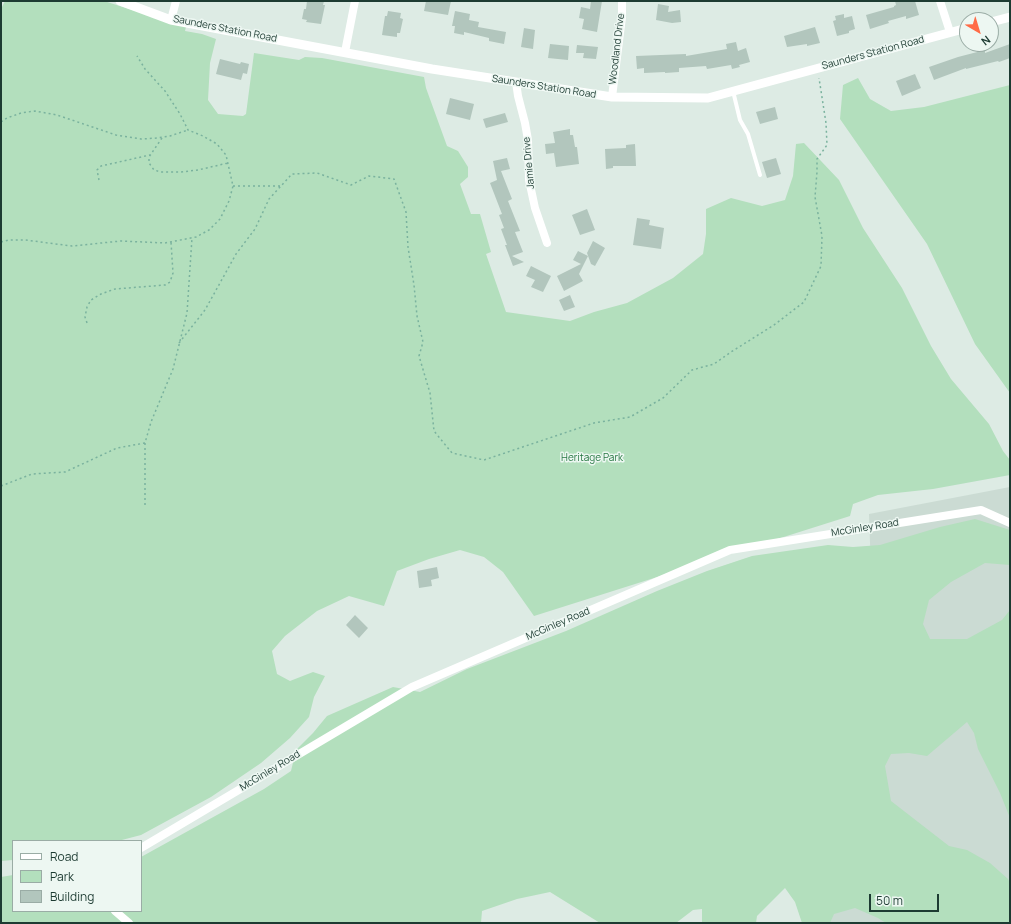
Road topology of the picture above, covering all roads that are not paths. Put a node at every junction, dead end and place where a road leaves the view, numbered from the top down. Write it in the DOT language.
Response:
graph roads {
  1 [pos="120,1"];
  2 [pos="176,1"];
  3 [pos="356,1"];
  4 [pos="622,1"];
  5 [pos="940,1"];
  6 [pos="1010,17"];
  7 [pos="171,20"];
  8 [pos="999,20"];
  9 [pos="959,30"];
  10 [pos="950,32"];
  11 [pos="345,52"];
  12 [pos="516,82"];
  13 [pos="733,91"];
  14 [pos="612,97"];
  15 [pos="760,175"];
  16 [pos="547,242"];
  17 [pos="1010,523"];
  18 [pos="142,847"];
  19 [pos="116,912"];
  20 [pos="129,923"];
  1 -- 7 [label="street, Saunders Station Road"];
  2 -- 7 [label="street"];
  3 -- 11 [label="street"];
  4 -- 14 [label="street, Woodland Drive"];
  5 -- 10 [label="street"];
  6 -- 8 [label="street"];
  7 -- 11 [label="street, Saunders Station Road"];
  9 -- 10 [label="street, Saunders Station Road"];
  10 -- 13 [label="street, Saunders Station Road"];
  11 -- 12 [label="street, Saunders Station Road"];
  12 -- 14 [label="street, Saunders Station Road"];
  12 -- 16 [label="street, Jamie Drive"];
  13 -- 14 [label="street, Saunders Station Road"];
  13 -- 15 [label="lane"];
  17 -- 18 [label="street, McGinley Road"];
  19 -- 20 [label="street"];
}
